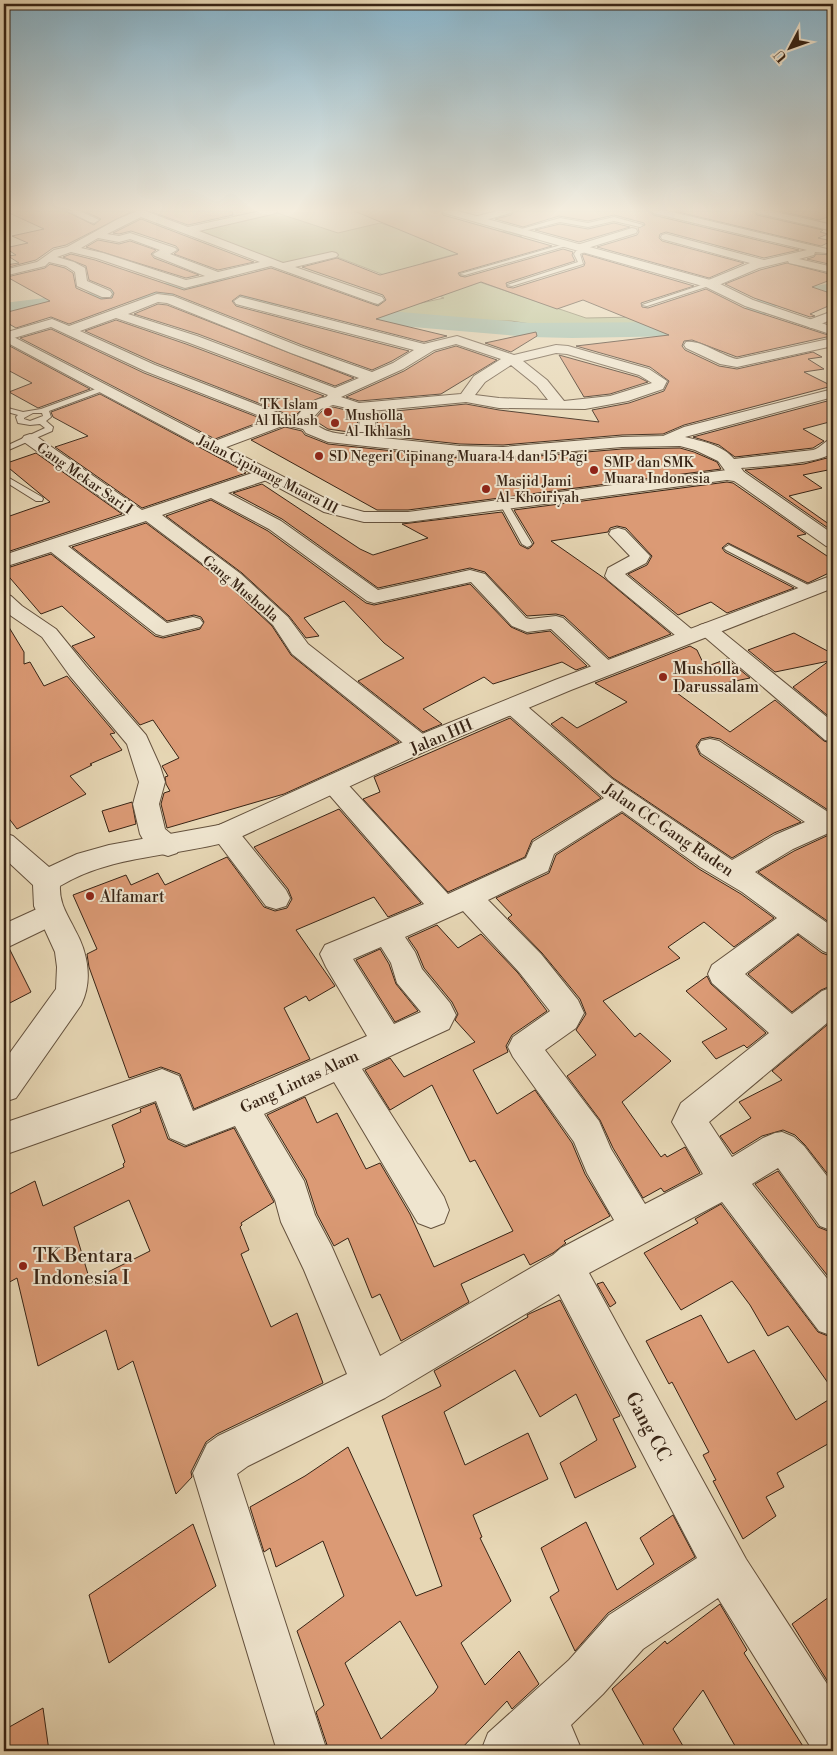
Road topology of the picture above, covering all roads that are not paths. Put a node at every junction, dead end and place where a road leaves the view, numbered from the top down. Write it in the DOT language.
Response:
graph roads {
  1 [pos="358,293"];
  2 [pos="682,293"];
  3 [pos="729,293"];
  4 [pos="378,300"];
  5 [pos="240,301"];
  6 [pos="645,305"];
  7 [pos="116,314"];
  8 [pos="833,315"];
  9 [pos="811,324"];
  10 [pos="298,328"];
  11 [pos="67,330"];
  12 [pos="833,331"];
  13 [pos="312,334"];
  14 [pos="4,336"];
  15 [pos="270,339"];
  16 [pos="458,340"];
  17 [pos="499,341"];
  18 [pos="833,342"];
  19 [pos="253,344"];
  20 [pos="691,344"];
  21 [pos="425,349"];
  22 [pos="386,357"];
  23 [pos="512,359"];
  24 [pos="404,362"];
  25 [pos="374,378"];
  26 [pos="106,390"];
  27 [pos="833,393"];
  28 [pos="334,396"];
  29 [pos="466,398"];
  30 [pos="560,405"];
  31 [pos="356,408"];
  32 [pos="4,409"];
  33 [pos="45,413"];
  34 [pos="22,414"];
  35 [pos="284,420"];
  36 [pos="41,421"];
  37 [pos="305,425"];
  38 [pos="610,429"];
  39 [pos="30,439"];
  40 [pos="366,440"];
  41 [pos="664,441"];
  42 [pos="622,442"];
  43 [pos="833,443"];
  44 [pos="213,447"];
  45 [pos="4,450"];
  46 [pos="734,470"];
  47 [pos="264,475"];
  48 [pos="4,478"];
  49 [pos="213,492"];
  50 [pos="39,499"];
  51 [pos="504,504"];
  52 [pos="144,515"];
  53 [pos="618,534"];
  54 [pos="833,542"];
  55 [pos="4,544"];
  56 [pos="52,544"];
  57 [pos="528,544"];
  58 [pos="729,548"];
  59 [pos="12,558"];
  60 [pos="833,580"];
  61 [pos="810,590"];
  62 [pos="4,600"];
  63 [pos="193,623"];
  64 [pos="697,632"];
  65 [pos="606,668"];
  66 [pos="513,706"];
  67 [pos="833,734"];
  68 [pos="420,744"];
  69 [pos="710,747"];
  70 [pos="333,784"];
  71 [pos="623,798"];
  72 [pos="830,822"];
  73 [pos="226,833"];
  74 [pos="4,843"];
  75 [pos="168,846"];
  76 [pos="732,872"];
  77 [pos="47,881"];
  78 [pos="276,898"];
  79 [pos="456,902"];
  80 [pos="50,914"];
  81 [pos="798,918"];
  82 [pos="387,932"];
  83 [pos="4,937"];
  84 [pos="833,943"];
  85 [pos="833,1000"];
  86 [pos="792,1033"];
  87 [pos="387,1040"];
  88 [pos="340,1062"];
  89 [pos="4,1087"];
  90 [pos="243,1108"];
  91 [pos="4,1139"];
  92 [pos="727,1180"];
  93 [pos="431,1210"];
  94 [pos="833,1213"];
  95 [pos="639,1228"];
  96 [pos="566,1268"];
  97 [pos="833,1317"];
  98 [pos="371,1384"];
  99 [pos="725,1566"];
  100 [pos="549,1734"];
  101 [pos="833,1737"];
  102 [pos="302,1751"];
  103 [pos="506,1751"];
  1 -- 4 [label="street"];
  2 -- 6 [label="lane"];
  3 -- 9 [label="street"];
  5 -- 21 [label="street"];
  7 -- 11 [label="street"];
  7 -- 15 [label="street"];
  7 -- 28 [label="street"];
  8 -- 9 [label="street"];
  9 -- 12 [label="street"];
  10 -- 13 [label="street"];
  11 -- 14 [label="street"];
  11 -- 35 [label="street"];
  14 -- 26 [label="street, Jalan Cipinang Muara III"];
  15 -- 19 [label="street"];
  15 -- 25 [label="street"];
  16 -- 17 [label="street"];
  16 -- 21 [label="street"];
  16 -- 23 [label="street"];
  18 -- 20 [label="street"];
  21 -- 24 [label="street"];
  22 -- 24 [label="street"];
  23 -- 29 [label="street"];
  23 -- 30 [label="street"];
  23 -- 30 [label="street"];
  24 -- 25 [label="street"];
  25 -- 28 [label="street"];
  26 -- 33 [label="lane"];
  26 -- 44 [label="street, Jalan Cipinang Muara III"];
  27 -- 41 [label="street"];
  28 -- 31 [label="street"];
  28 -- 37 [label="street"];
  29 -- 30 [label="street"];
  29 -- 31 [label="street"];
  31 -- 40 [label="street"];
  32 -- 34 [label="lane"];
  33 -- 34 [label="lane"];
  33 -- 36 [label="lane"];
  34 -- 36 [label="lane"];
  35 -- 37 [label="street"];
  35 -- 44 [label="street"];
  36 -- 39 [label="lane"];
  37 -- 40 [label="street"];
  38 -- 42 [label="street"];
  39 -- 45 [label="lane"];
  39 -- 52 [label="street, Gang Mekar Sari I"];
  40 -- 42 [label="street"];
  41 -- 42 [label="street"];
  41 -- 46 [label="street"];
  43 -- 46 [label="street, Jalan Cipinang Muara III"];
  44 -- 47 [label="street, Jalan Cipinang Muara III"];
  46 -- 51 [label="street, Jalan Cipinang Muara III"];
  46 -- 54 [label="street"];
  47 -- 49 [label="street"];
  47 -- 51 [label="street, Jalan Cipinang Muara III"];
  48 -- 50 [label="lane"];
  49 -- 52 [label="street"];
  49 -- 65 [label="street"];
  51 -- 57 [label="lane"];
  52 -- 56 [label="street"];
  52 -- 68 [label="street, Gang Musholla"];
  53 -- 64 [label="street"];
  55 -- 59 [label="street"];
  56 -- 59 [label="street"];
  56 -- 63 [label="street"];
  58 -- 61 [label="lane"];
  60 -- 61 [label="street, Jalan HH"];
  61 -- 64 [label="street, Jalan HH"];
  62 -- 75 [label="street"];
  64 -- 65 [label="street, Jalan HH"];
  64 -- 67 [label="street"];
  65 -- 66 [label="street, Jalan HH"];
  66 -- 68 [label="street, Jalan HH"];
  66 -- 71 [label="street, Jalan CC Gang Raden"];
  68 -- 70 [label="street, Jalan HH"];
  69 -- 72 [label="street"];
  70 -- 73 [label="street, Jalan HH"];
  70 -- 79 [label="street"];
  71 -- 76 [label="street, Jalan CC Gang Raden"];
  71 -- 79 [label="street"];
  72 -- 76 [label="street"];
  73 -- 75 [label="street, Jalan HH"];
  73 -- 78 [label="street"];
  74 -- 77 [label="street"];
  75 -- 77 [label="street, Jalan HH"];
  76 -- 81 [label="street, Jalan CC Gang Raden"];
  77 -- 80 [label="street"];
  79 -- 82 [label="street"];
  79 -- 95 [label="street"];
  80 -- 83 [label="street"];
  80 -- 89 [label="street"];
  81 -- 84 [label="street, Jalan CC Gang Raden"];
  81 -- 86 [label="street"];
  82 -- 87 [label="street"];
  82 -- 87 [label="street, Gang Lintas Alam"];
  85 -- 86 [label="street"];
  86 -- 92 [label="street"];
  87 -- 88 [label="street, Gang Lintas Alam"];
  88 -- 90 [label="street, Gang Lintas Alam"];
  88 -- 93 [label="street"];
  90 -- 91 [label="street, Gang Lintas Alam"];
  90 -- 98 [label="street"];
  92 -- 94 [label="street"];
  92 -- 95 [label="street"];
  92 -- 97 [label="street"];
  95 -- 96 [label="street"];
  96 -- 98 [label="street"];
  96 -- 99 [label="street, Gang CC"];
  98 -- 102 [label="street"];
  99 -- 100 [label="street"];
  99 -- 101 [label="street, Gang CC"];
  100 -- 103 [label="street"];
}
